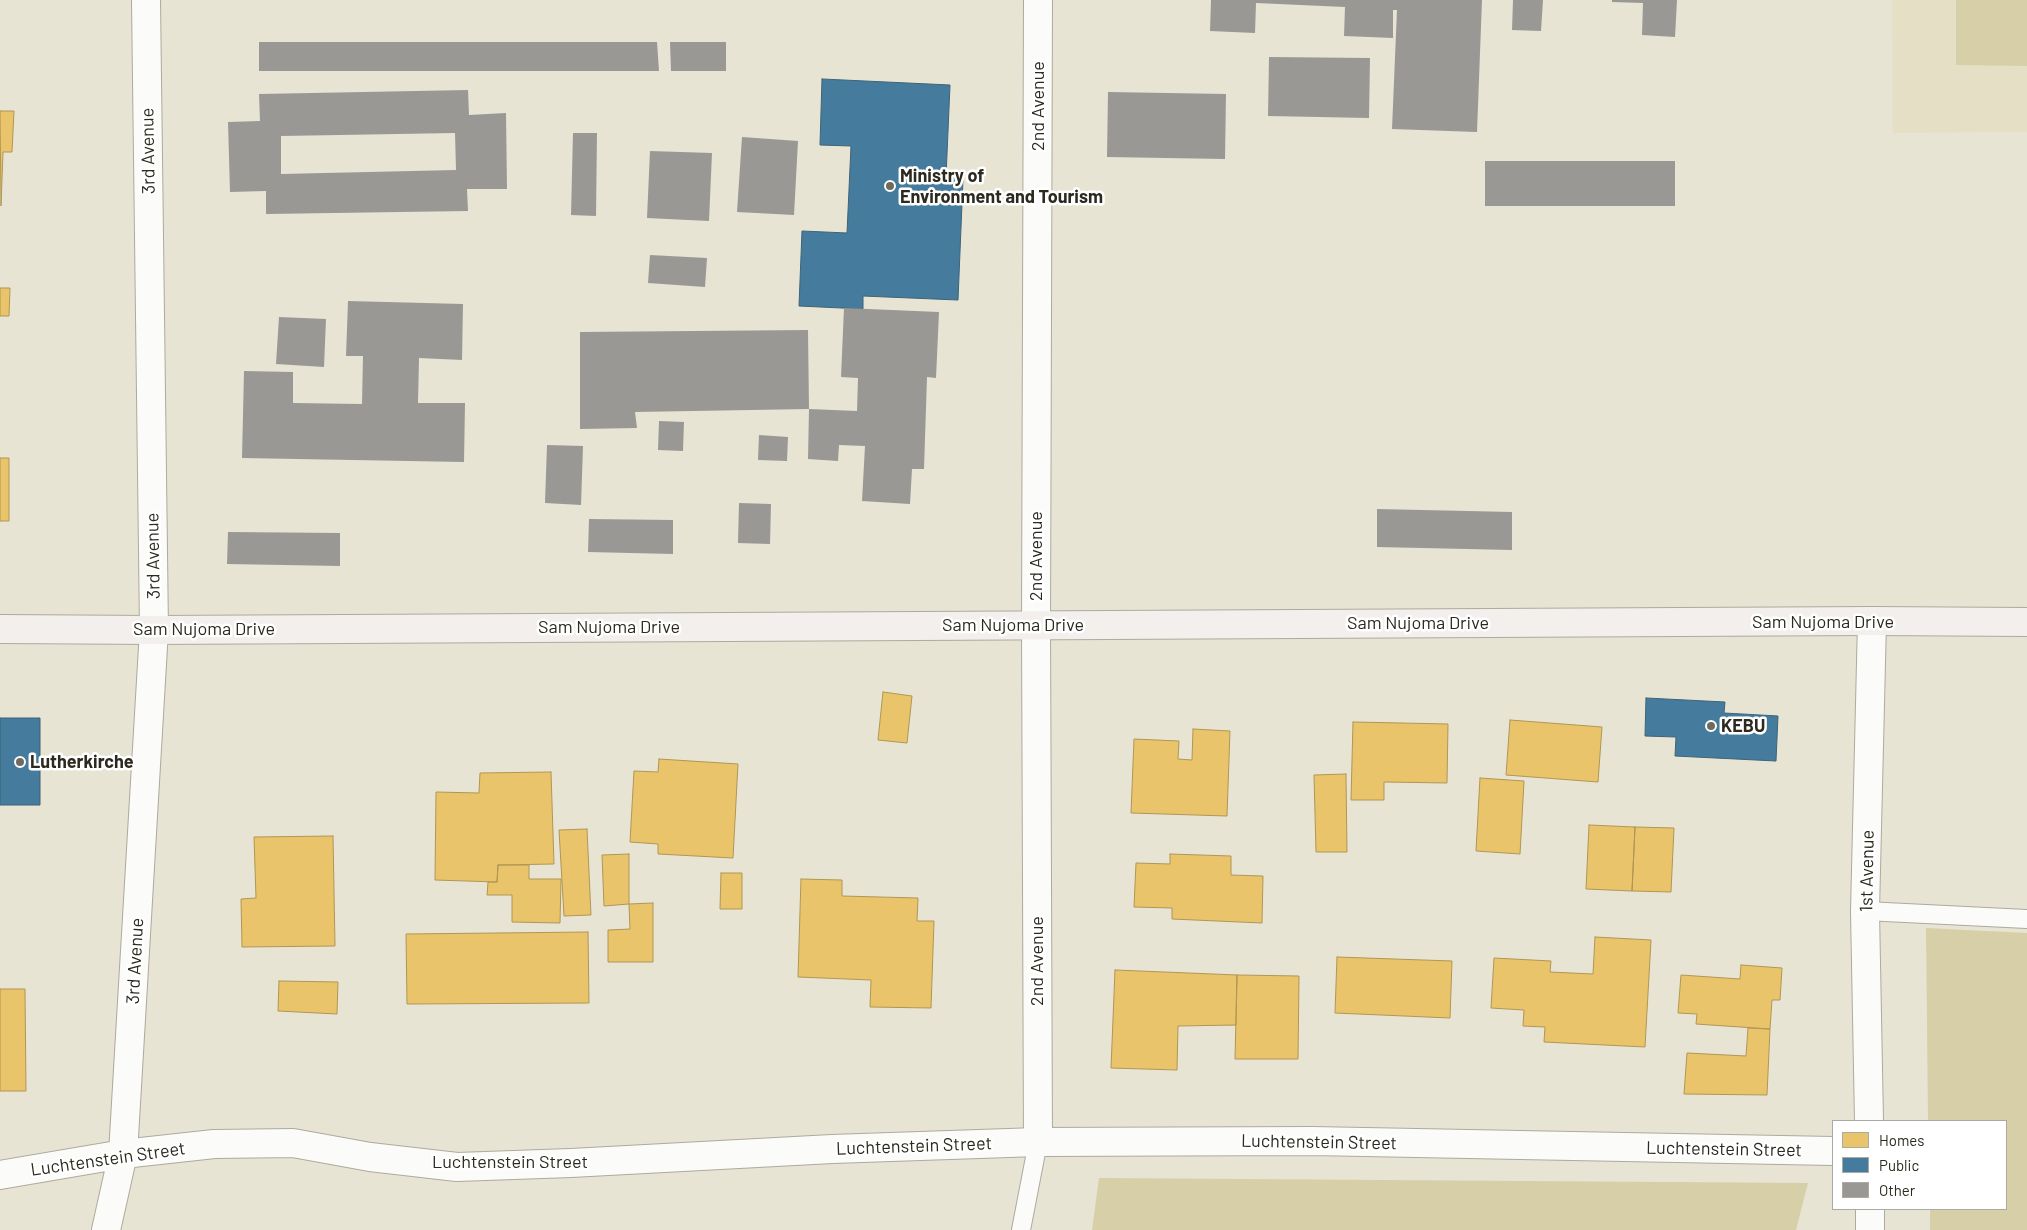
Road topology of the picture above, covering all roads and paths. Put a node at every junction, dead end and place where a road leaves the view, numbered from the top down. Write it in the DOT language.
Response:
graph roads {
  1 [pos="146,0"];
  2 [pos="1038,0"];
  3 [pos="1872,621"];
  4 [pos="2027,622"];
  5 [pos="1036,625"];
  6 [pos="0,628"];
  7 [pos="154,630"];
  8 [pos="1865,911"];
  9 [pos="2027,919"];
  10 [pos="1869,1120"];
  11 [pos="1038,1142"];
  12 [pos="1832,1151"];
  13 [pos="123,1154"];
  14 [pos="0,1175"];
  15 [pos="1870,1210"];
  16 [pos="106,1230"];
  17 [pos="1021,1230"];
  18 [pos="1870,1230"];
  1 -- 7 [label="street, 3rd Avenue"];
  2 -- 5 [label="street, 2nd Avenue"];
  3 -- 4 [label="main road, Sam Nujoma Drive"];
  3 -- 5 [label="main road, Sam Nujoma Drive"];
  3 -- 8 [label="street, 1st Avenue"];
  5 -- 7 [label="main road, Sam Nujoma Drive"];
  5 -- 11 [label="street, 2nd Avenue"];
  6 -- 7 [label="main road, Sam Nujoma Drive"];
  7 -- 13 [label="street, 3rd Avenue"];
  8 -- 9 [label="lane"];
  8 -- 10 [label="street, 1st Avenue"];
  11 -- 12 [label="street, Luchtenstein Street"];
  11 -- 13 [label="street, Luchtenstein Street"];
  11 -- 17 [label="lane"];
  13 -- 14 [label="street, Luchtenstein Street"];
  13 -- 16 [label="street, 3rd Avenue"];
  15 -- 18 [label="street"];
}
